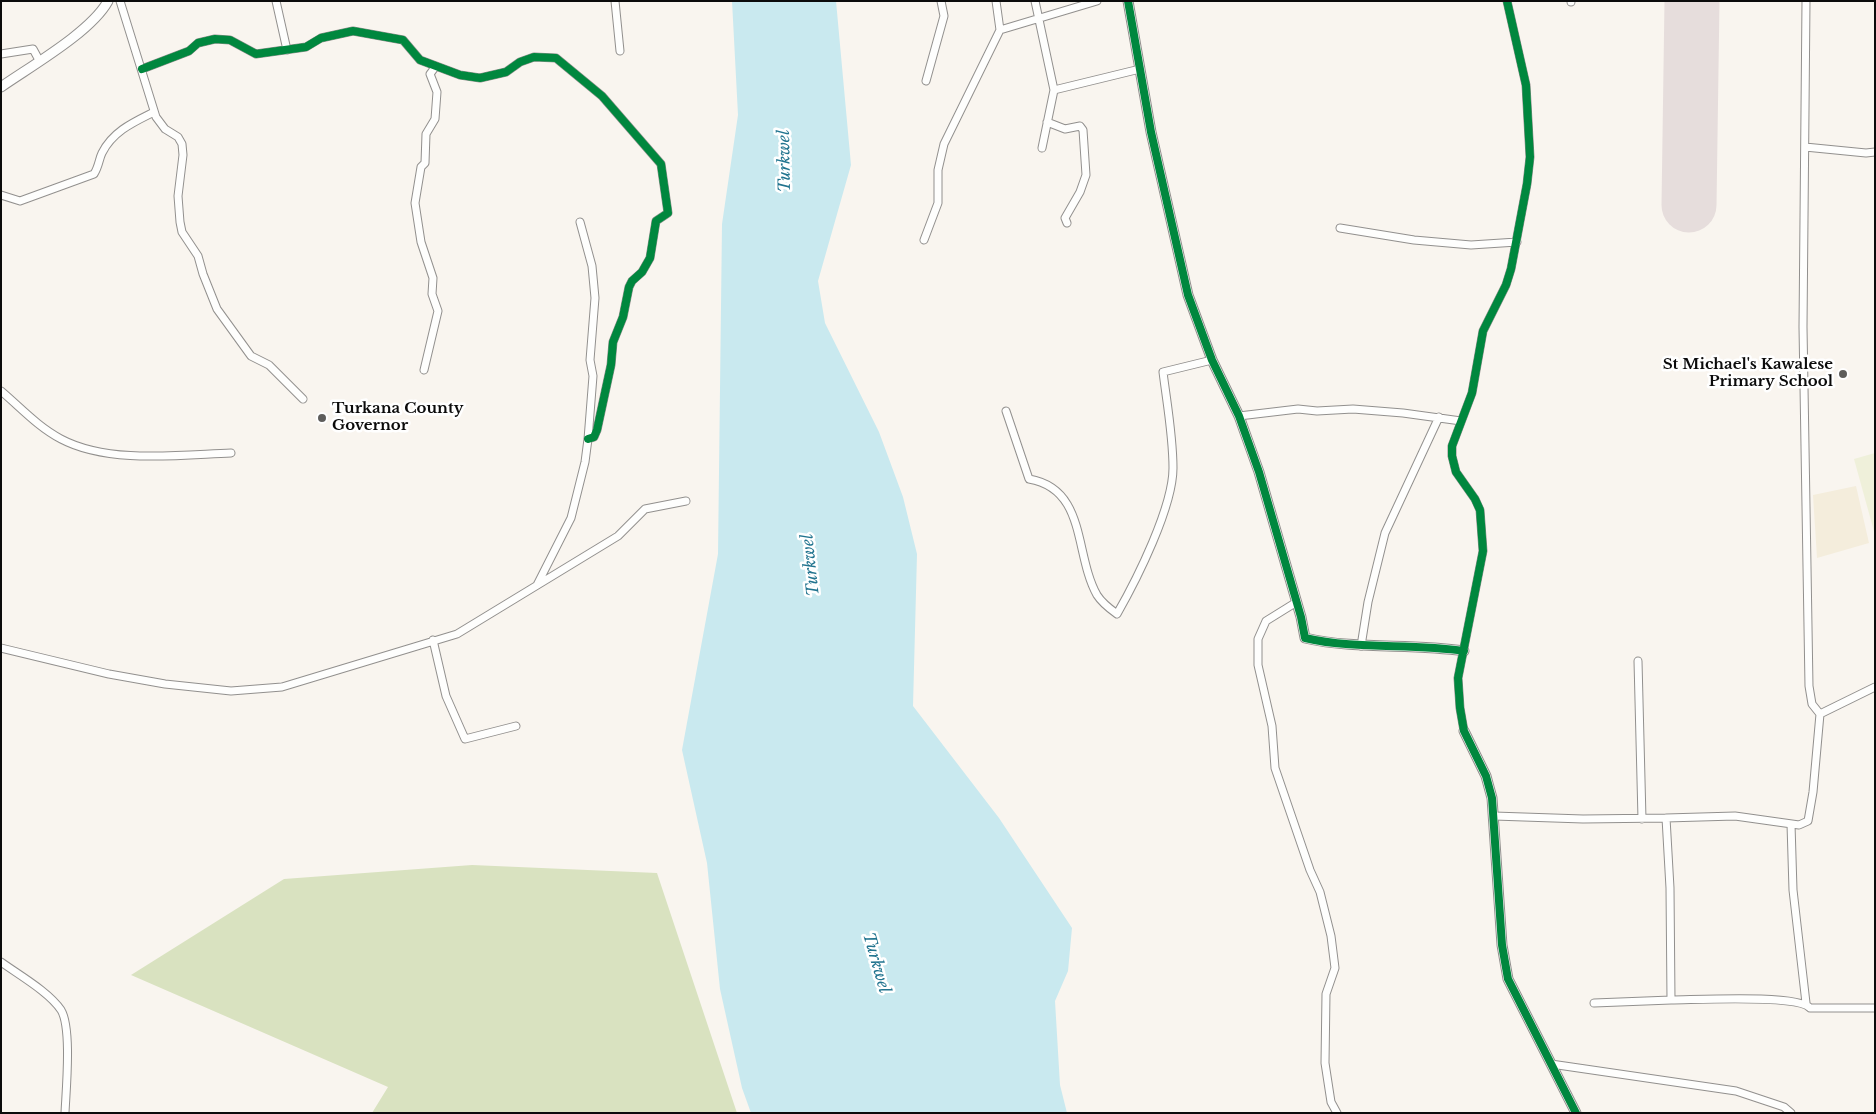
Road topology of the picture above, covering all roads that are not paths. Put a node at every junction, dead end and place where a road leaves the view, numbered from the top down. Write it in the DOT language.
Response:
graph roads {
  1 [pos="108,1"];
  2 [pos="120,1"];
  3 [pos="276,1"];
  4 [pos="615,1"];
  5 [pos="941,1"];
  6 [pos="996,1"];
  7 [pos="1035,1"];
  8 [pos="1098,1"];
  9 [pos="1128,1"];
  10 [pos="1507,1"];
  11 [pos="1806,1"];
  12 [pos="1038,18"];
  13 [pos="1000,30"];
  14 [pos="287,50"];
  15 [pos="620,51"];
  16 [pos="1,54"];
  17 [pos="39,60"];
  18 [pos="436,66"];
  19 [pos="142,69"];
  20 [pos="1140,69"];
  21 [pos="926,81"];
  22 [pos="1,87"];
  23 [pos="1054,90"];
  24 [pos="154,112"];
  25 [pos="1047,122"];
  26 [pos="1806,147"];
  27 [pos="1042,148"];
  28 [pos="1875,152"];
  29 [pos="1,195"];
  30 [pos="580,222"];
  31 [pos="1067,223"];
  32 [pos="1340,228"];
  33 [pos="924,240"];
  34 [pos="1517,242"];
  35 [pos="1212,360"];
  36 [pos="424,370"];
  37 [pos="1,391"];
  38 [pos="304,399"];
  39 [pos="1006,411"];
  40 [pos="1239,416"];
  41 [pos="1438,417"];
  42 [pos="1461,421"];
  43 [pos="588,439"];
  44 [pos="231,453"];
  45 [pos="686,501"];
  46 [pos="536,585"];
  47 [pos="1295,603"];
  48 [pos="433,640"];
  49 [pos="1361,646"];
  50 [pos="1,648"];
  51 [pos="1464,651"];
  52 [pos="1638,661"];
  53 [pos="1875,687"];
  54 [pos="1820,714"];
  55 [pos="516,726"];
  56 [pos="1464,731"];
  57 [pos="1494,816"];
  58 [pos="1666,818"];
  59 [pos="1642,819"];
  60 [pos="1790,824"];
  61 [pos="1,962"];
  62 [pos="1671,1000"];
  63 [pos="1594,1003"];
  64 [pos="1806,1003"];
  65 [pos="1875,1008"];
  66 [pos="1551,1064"];
  67 [pos="65,1113"];
  68 [pos="1338,1113"];
  69 [pos="1576,1113"];
  70 [pos="1791,1113"];
  1 -- 17 [label="street"];
  2 -- 19 [label="street"];
  3 -- 14 [label="street"];
  4 -- 15 [label="street"];
  5 -- 21 [label="street"];
  6 -- 13 [label="street"];
  7 -- 12 [label="street"];
  8 -- 12 [label="street"];
  9 -- 20 [label="street"];
  10 -- 34 [label="street"];
  11 -- 26 [label="street"];
  12 -- 13 [label="street"];
  12 -- 23 [label="street"];
  13 -- 33 [label="street"];
  14 -- 18 [label="street"];
  14 -- 19 [label="street"];
  16 -- 17 [label="street"];
  17 -- 22 [label="street"];
  18 -- 36 [label="street"];
  18 -- 43 [label="street"];
  19 -- 24 [label="street"];
  20 -- 23 [label="street"];
  20 -- 35 [label="street"];
  23 -- 25 [label="street"];
  24 -- 29 [label="street"];
  24 -- 38 [label="street"];
  25 -- 27 [label="street"];
  25 -- 31 [label="street"];
  26 -- 28 [label="street"];
  26 -- 54 [label="street"];
  30 -- 43 [label="street"];
  32 -- 34 [label="street"];
  34 -- 42 [label="street"];
  35 -- 39 [label="street"];
  35 -- 40 [label="street"];
  37 -- 44 [label="street"];
  40 -- 41 [label="street"];
  40 -- 47 [label="street"];
  41 -- 42 [label="street"];
  41 -- 49 [label="street"];
  42 -- 51 [label="street"];
  43 -- 46 [label="street"];
  45 -- 46 [label="street"];
  46 -- 48 [label="street"];
  47 -- 49 [label="street"];
  47 -- 68 [label="street"];
  48 -- 50 [label="street"];
  48 -- 55 [label="street"];
  49 -- 51 [label="street"];
  51 -- 56 [label="street"];
  52 -- 59 [label="street"];
  53 -- 54 [label="street"];
  54 -- 60 [label="street"];
  56 -- 57 [label="street"];
  57 -- 59 [label="street"];
  57 -- 66 [label="street"];
  58 -- 59 [label="street"];
  58 -- 60 [label="street"];
  58 -- 62 [label="street"];
  60 -- 64 [label="street"];
  61 -- 67 [label="street"];
  62 -- 63 [label="street"];
  62 -- 64 [label="street"];
  64 -- 65 [label="street"];
  66 -- 69 [label="street"];
  66 -- 70 [label="street"];
}
